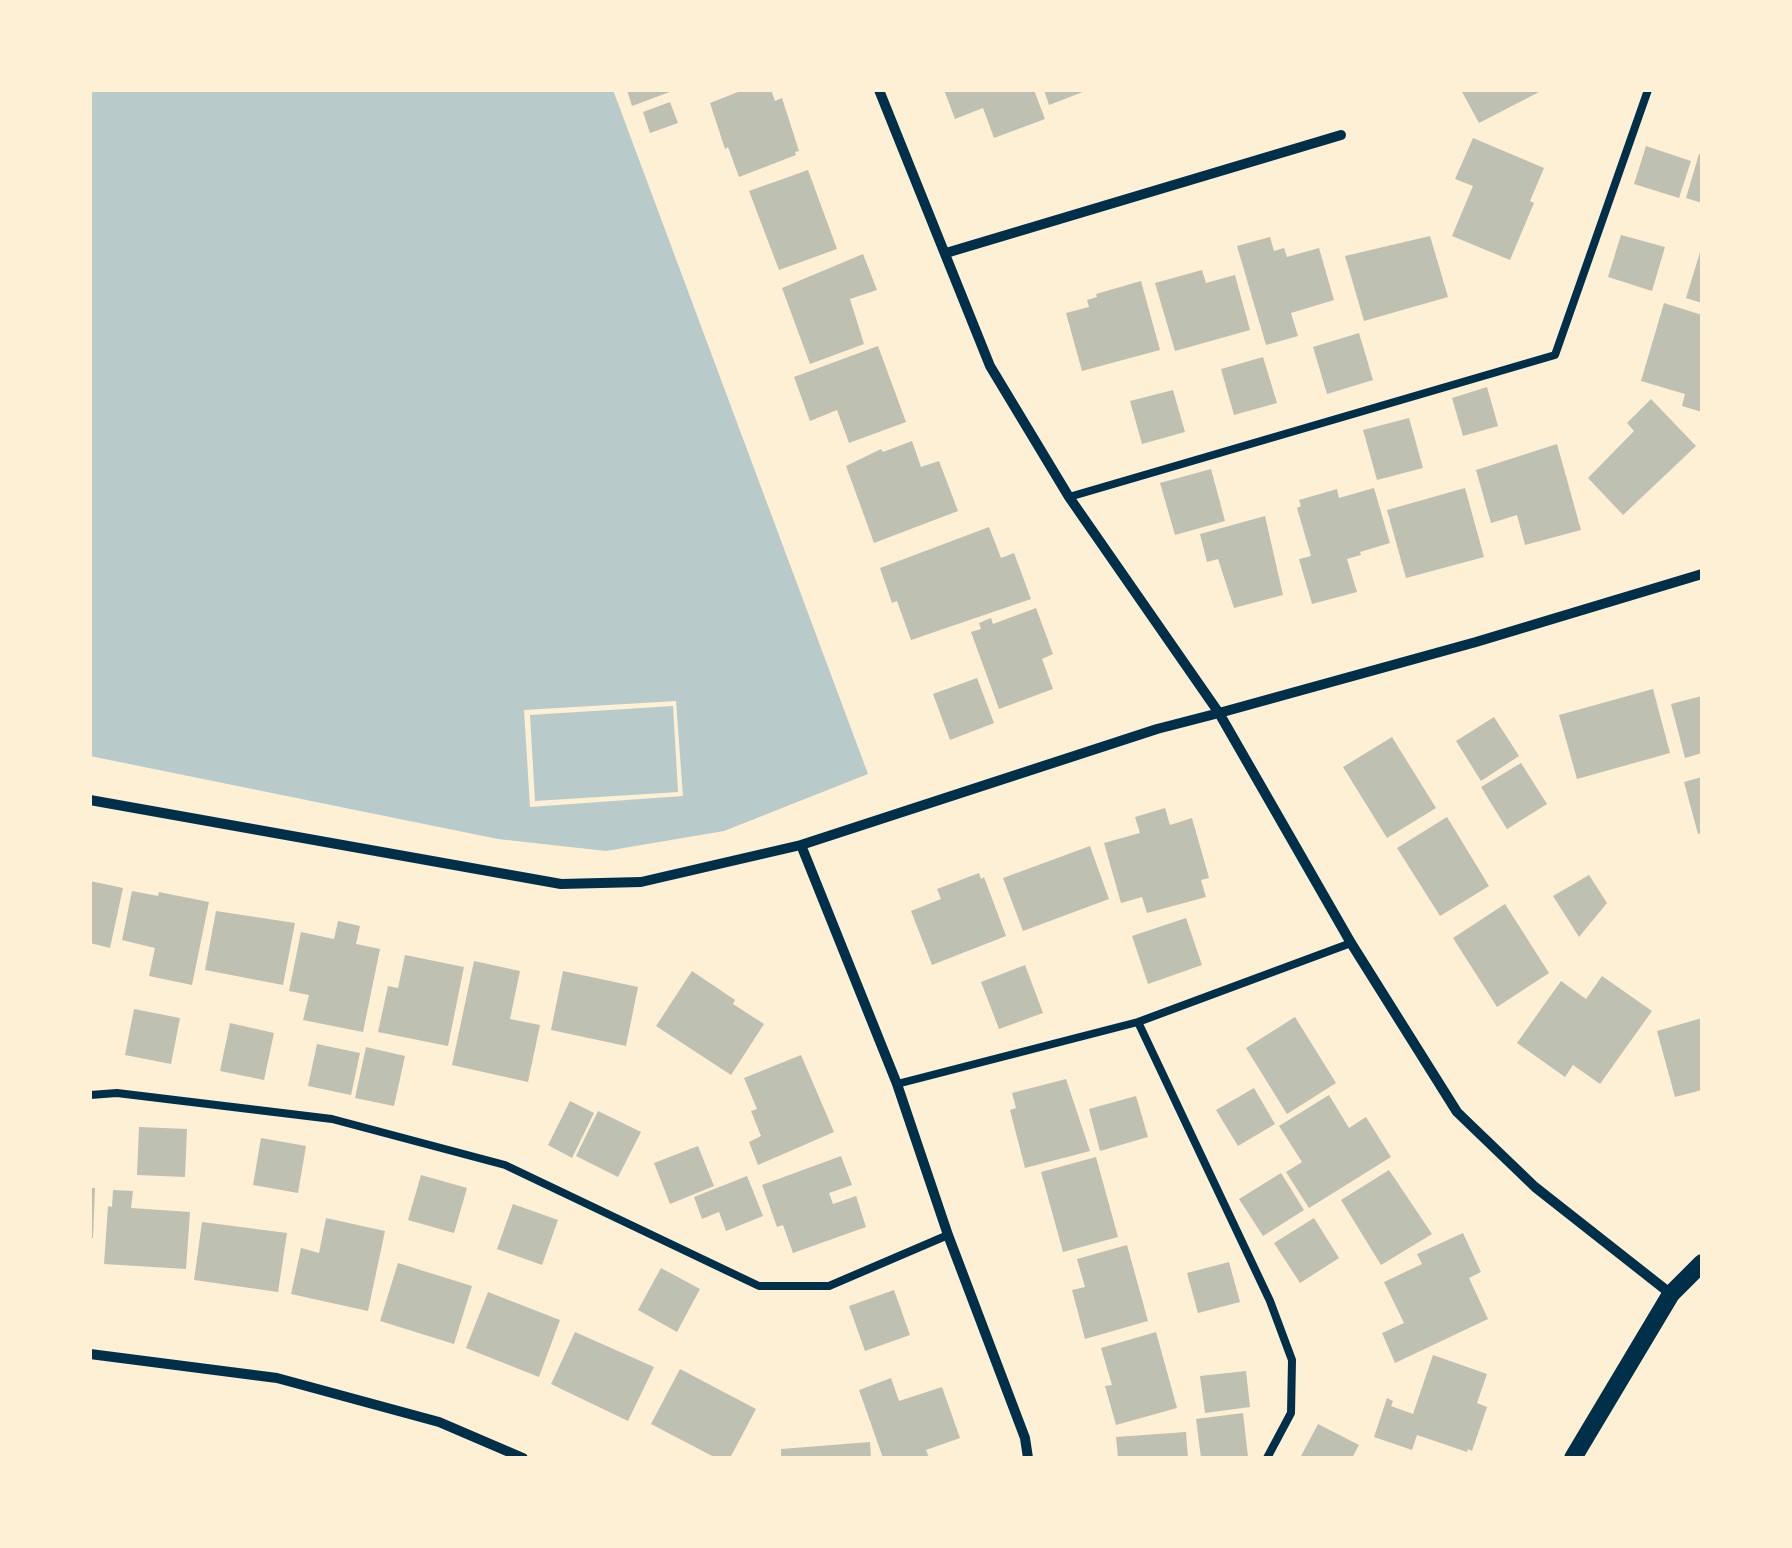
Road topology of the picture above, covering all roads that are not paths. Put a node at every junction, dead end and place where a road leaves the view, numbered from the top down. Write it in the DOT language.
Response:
graph roads {
  1 [pos="879,90"];
  2 [pos="1648,90"];
  3 [pos="1340,136"];
  4 [pos="946,253"];
  5 [pos="1069,498"];
  6 [pos="1702,574"];
  7 [pos="1219,712"];
  8 [pos="90,800"];
  9 [pos="801,845"];
  10 [pos="1351,943"];
  11 [pos="1138,1022"];
  12 [pos="897,1084"];
  13 [pos="90,1095"];
  14 [pos="948,1235"];
  15 [pos="1702,1263"];
  16 [pos="1672,1294"];
  17 [pos="90,1354"];
  18 [pos="522,1458"];
  19 [pos="1028,1458"];
  20 [pos="1268,1458"];
  21 [pos="1574,1458"];
  1 -- 4 [label="street"];
  2 -- 5 [label="lane"];
  3 -- 4 [label="street"];
  4 -- 5 [label="street"];
  5 -- 7 [label="street"];
  6 -- 7 [label="street"];
  7 -- 9 [label="street"];
  7 -- 10 [label="street"];
  8 -- 9 [label="street"];
  9 -- 12 [label="street"];
  10 -- 11 [label="lane"];
  10 -- 16 [label="street"];
  11 -- 12 [label="lane"];
  11 -- 20 [label="lane"];
  12 -- 14 [label="street"];
  13 -- 14 [label="lane"];
  14 -- 19 [label="street"];
  15 -- 16 [label="street"];
  16 -- 21 [label="street"];
  17 -- 18 [label="street"];
}
